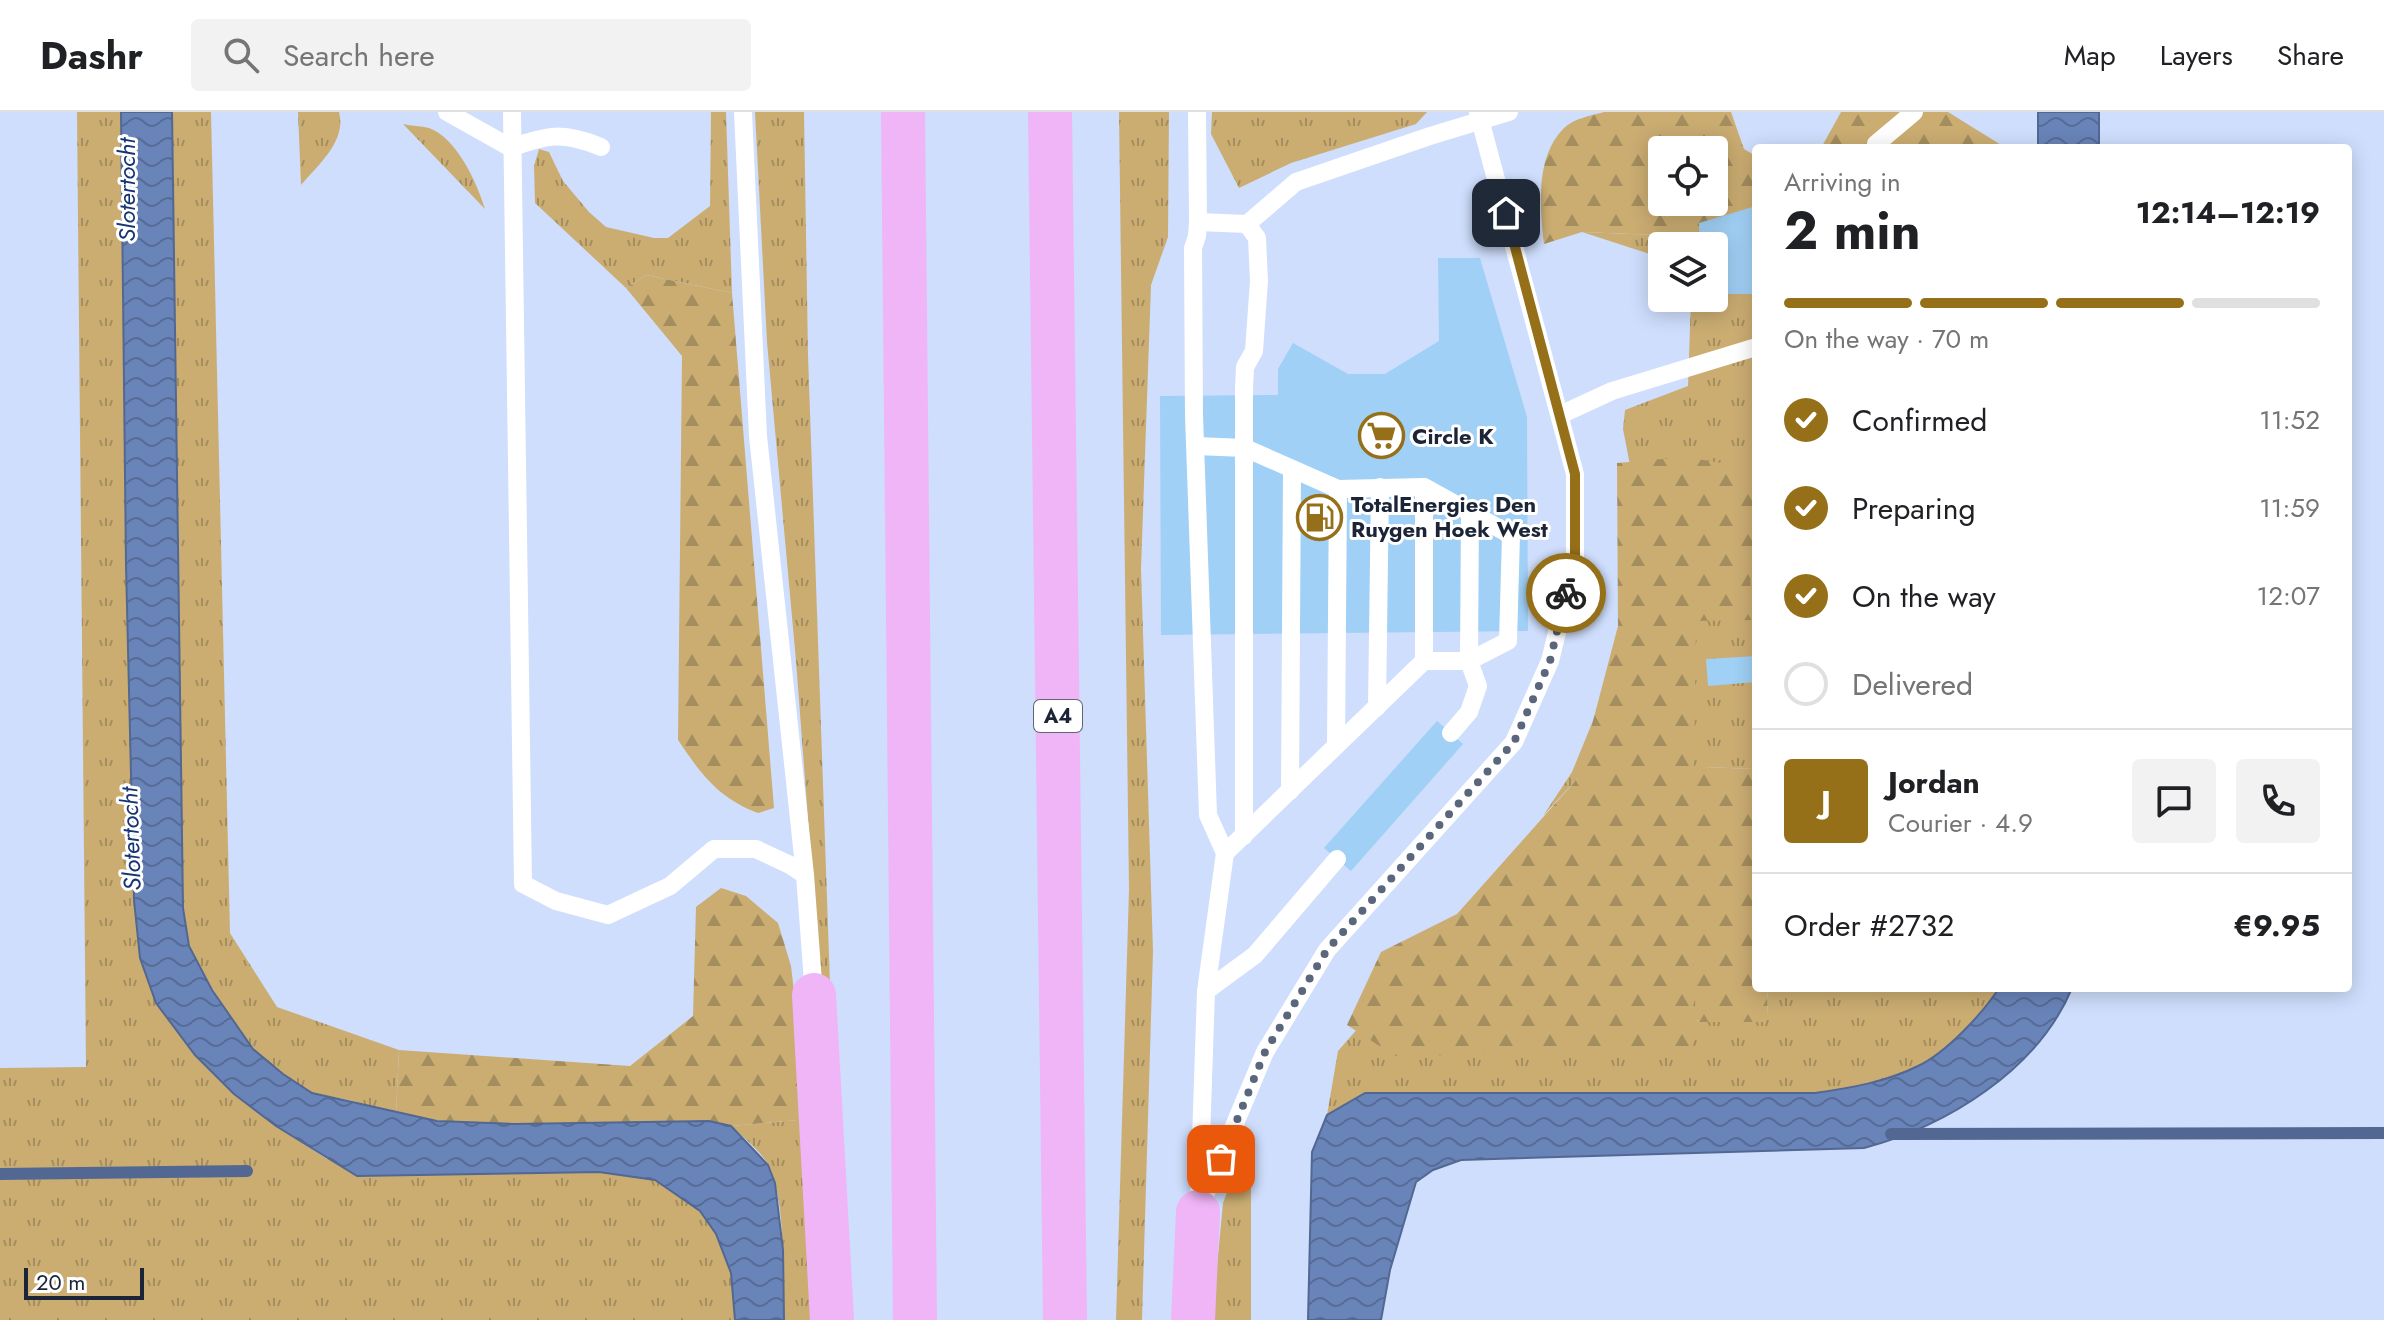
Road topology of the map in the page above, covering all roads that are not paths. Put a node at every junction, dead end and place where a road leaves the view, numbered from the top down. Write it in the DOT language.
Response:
graph roads {
  1 [pos="447,112"];
  2 [pos="512,112"];
  3 [pos="743,112"];
  4 [pos="903,112"];
  5 [pos="1050,112"];
  6 [pos="1197,112"];
  7 [pos="1509,112"];
  8 [pos="1914,112"];
  9 [pos="1479,116"];
  10 [pos="1876,144"];
  11 [pos="601,147"];
  12 [pos="511,148"];
  13 [pos="1198,222"];
  14 [pos="1247,224"];
  15 [pos="1752,348"];
  16 [pos="1560,415"];
  17 [pos="1196,446"];
  18 [pos="1245,448"];
  19 [pos="1292,470"];
  20 [pos="1380,487"];
  21 [pos="1424,487"];
  22 [pos="1338,489"];
  23 [pos="1470,511"];
  24 [pos="1424,661"];
  25 [pos="1469,661"];
  26 [pos="1377,707"];
  27 [pos="1451,733"];
  28 [pos="1336,746"];
  29 [pos="1290,791"];
  30 [pos="1244,836"];
  31 [pos="1225,853"];
  32 [pos="1337,859"];
  33 [pos="805,875"];
  34 [pos="1206,991"];
  35 [pos="814,995"];
  36 [pos="1198,1212"];
  37 [pos="832,1320"];
  38 [pos="915,1320"];
  39 [pos="1065,1320"];
  40 [pos="1193,1320"];
  1 -- 12 [label="lane"];
  2 -- 12 [label="lane"];
  3 -- 33 [label="lane"];
  4 -- 38 [label="highway"];
  5 -- 39 [label="highway, A4"];
  6 -- 13 [label="lane"];
  7 -- 9 [label="lane"];
  8 -- 10 [label="lane"];
  9 -- 14 [label="lane"];
  9 -- 16 [label="lane"];
  11 -- 12 [label="lane"];
  12 -- 33 [label="lane"];
  13 -- 14 [label="lane"];
  13 -- 17 [label="lane"];
  14 -- 18 [label="lane"];
  15 -- 16 [label="lane"];
  16 -- 36 [label="lane"];
  17 -- 18 [label="lane"];
  17 -- 31 [label="lane"];
  18 -- 19 [label="lane"];
  18 -- 30 [label="lane"];
  19 -- 22 [label="lane"];
  19 -- 29 [label="lane"];
  20 -- 21 [label="lane"];
  20 -- 22 [label="lane"];
  20 -- 26 [label="lane"];
  21 -- 23 [label="lane"];
  21 -- 24 [label="lane"];
  22 -- 28 [label="lane"];
  23 -- 25 [label="lane"];
  23 -- 25 [label="lane"];
  24 -- 25 [label="lane"];
  24 -- 26 [label="lane"];
  25 -- 27 [label="lane"];
  26 -- 28 [label="lane"];
  28 -- 29 [label="lane"];
  29 -- 30 [label="lane"];
  30 -- 31 [label="lane"];
  31 -- 34 [label="lane"];
  32 -- 34 [label="lane"];
  33 -- 35 [label="lane"];
  34 -- 36 [label="lane"];
  35 -- 37 [label="highway"];
  36 -- 40 [label="highway"];
}
